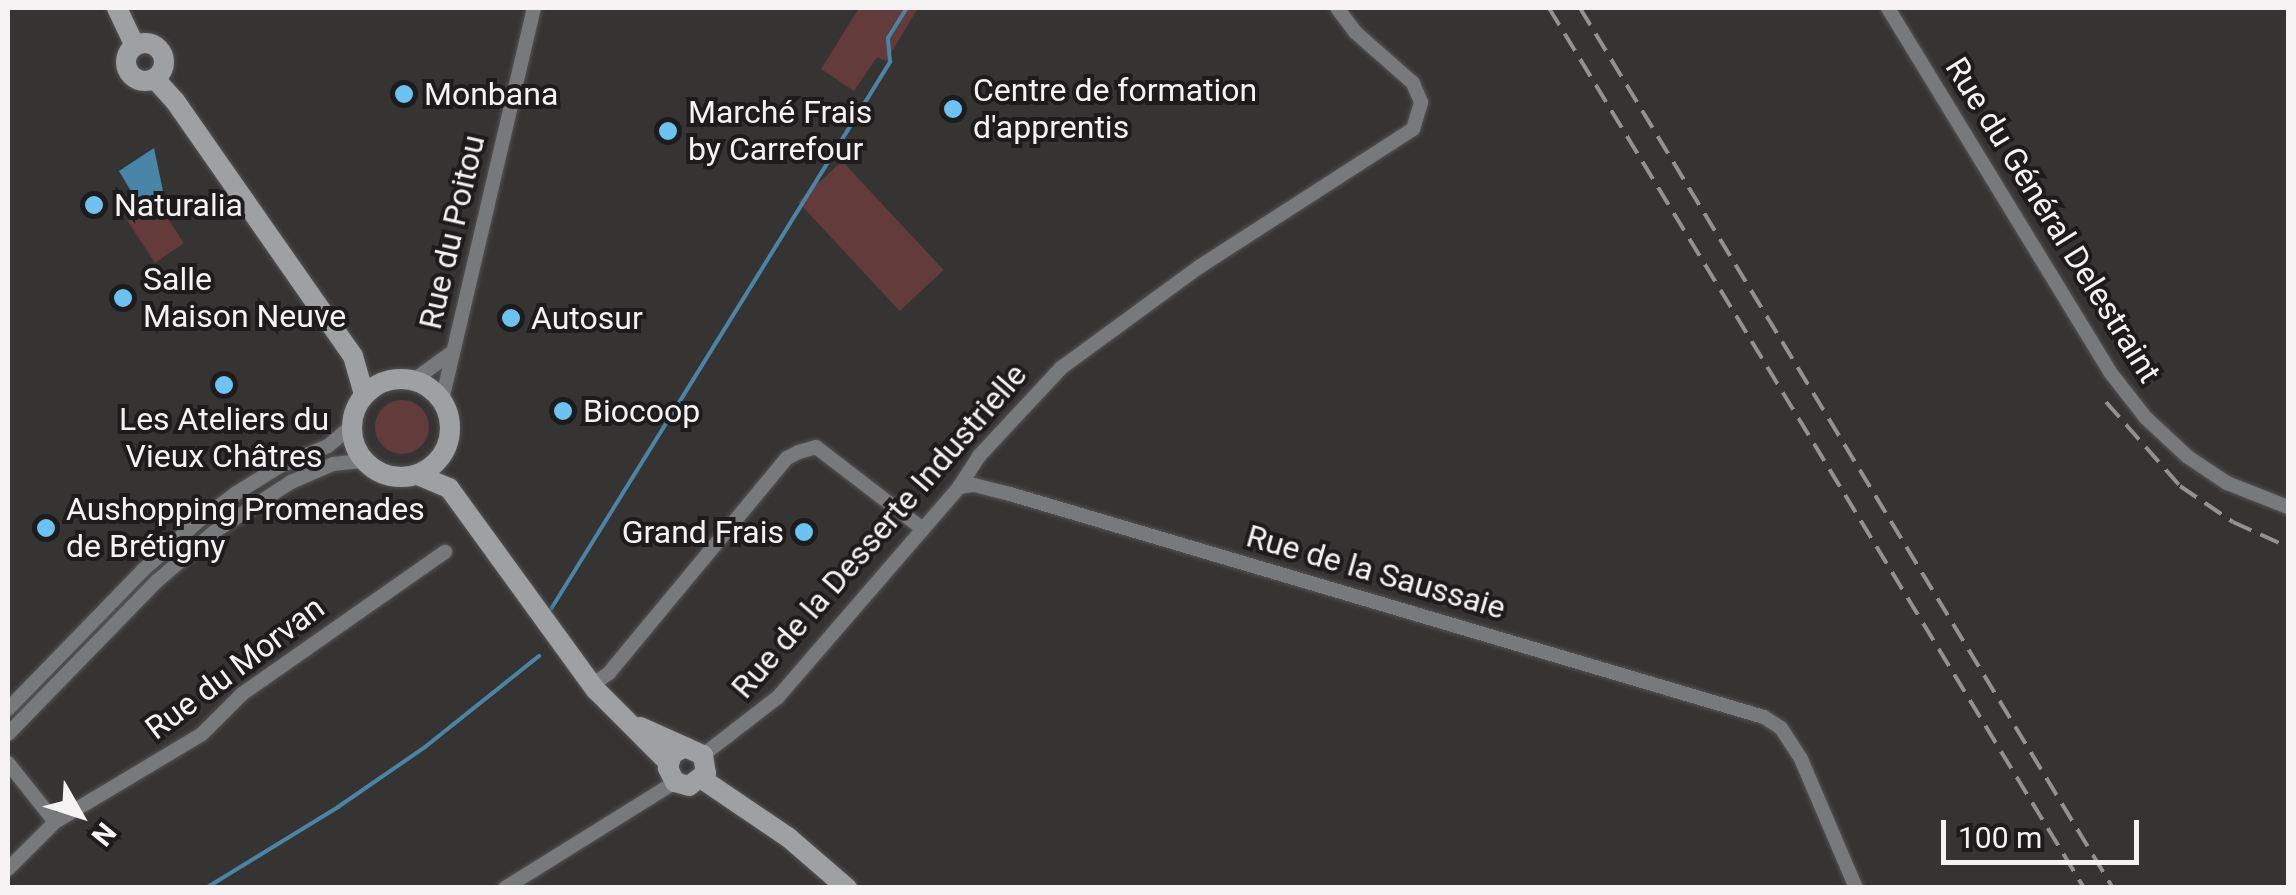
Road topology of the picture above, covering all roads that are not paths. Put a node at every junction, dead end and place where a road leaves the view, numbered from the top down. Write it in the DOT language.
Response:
graph roads {
  1 [pos="118,8"];
  2 [pos="534,8"];
  3 [pos="1337,8"];
  4 [pos="1888,8"];
  5 [pos="452,352"];
  6 [pos="353,356"];
  7 [pos="414,380"];
  8 [pos="385,381"];
  9 [pos="364,394"];
  10 [pos="442,400"];
  11 [pos="352,428"];
  12 [pos="444,454"];
  13 [pos="364,461"];
  14 [pos="418,475"];
  15 [pos="959,486"];
  16 [pos="449,488"];
  17 [pos="2288,507"];
  18 [pos="922,529"];
  19 [pos="445,552"];
  20 [pos="592,685"];
  21 [pos="8,709"];
  22 [pos="624,720"];
  23 [pos="8,734"];
  24 [pos="694,751"];
  25 [pos="8,763"];
  26 [pos="672,772"];
  27 [pos="702,779"];
  28 [pos="8,781"];
  29 [pos="23,787"];
  30 [pos="55,822"];
  31 [pos="8,869"];
  32 [pos="504,888"];
  33 [pos="847,888"];
  34 [pos="1856,888"];
  1 -- 6 [label="street"];
  2 -- 5 [label="street, Rue du Poitou"];
  3 -- 15 [label="street, Rue de la Desserte Industrielle"];
  4 -- 17 [label="street, Rue du Général Delestraint"];
  5 -- 7 [label="street, Rue du Poitou"];
  5 -- 10 [label="street, Rue du Poitou"];
  6 -- 8 [label="street"];
  6 -- 9 [label="street"];
  7 -- 8 [label="street"];
  7 -- 10 [label="street"];
  8 -- 9 [label="street"];
  9 -- 11 [label="street"];
  10 -- 12 [label="street"];
  11 -- 13 [label="street"];
  11 -- 21 [label="street"];
  12 -- 14 [label="street"];
  12 -- 16 [label="street"];
  13 -- 14 [label="street"];
  13 -- 23 [label="street"];
  14 -- 16 [label="street"];
  15 -- 18 [label="street, Rue de la Desserte Industrielle"];
  15 -- 34 [label="street, Rue de la Saussaie"];
  16 -- 20 [label="street"];
  18 -- 20 [label="street"];
  18 -- 24 [label="street, Rue de la Desserte Industrielle"];
  19 -- 30 [label="street, Rue du Morvan"];
  20 -- 22 [label="street"];
  22 -- 24 [label="street"];
  22 -- 26 [label="street"];
  24 -- 26 [label="street"];
  24 -- 27 [label="street"];
  25 -- 29 [label="street"];
  26 -- 27 [label="street"];
  26 -- 32 [label="street"];
  27 -- 33 [label="street"];
  28 -- 29 [label="street"];
  29 -- 30 [label="street"];
  30 -- 31 [label="street, Rue du Morvan"];
}
